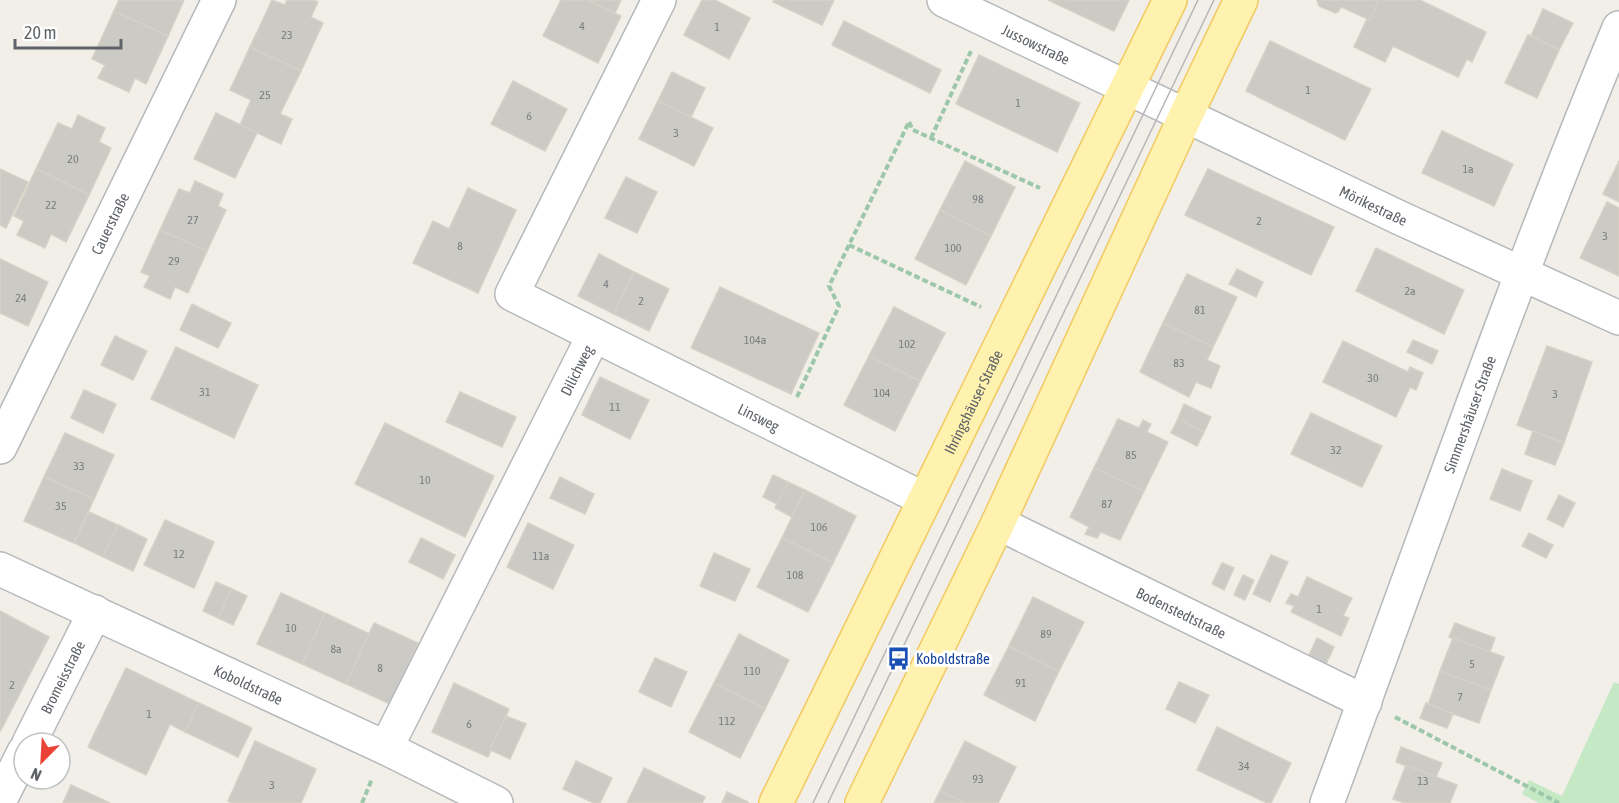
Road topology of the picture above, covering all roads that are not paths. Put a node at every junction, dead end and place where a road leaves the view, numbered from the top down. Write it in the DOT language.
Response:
graph roads {
  1 [pos="219,0"];
  2 [pos="659,0"];
  3 [pos="944,0"];
  4 [pos="1170,0"];
  5 [pos="1241,0"];
  6 [pos="1619,28"];
  7 [pos="1128,88"];
  8 [pos="1186,115"];
  9 [pos="1523,273"];
  10 [pos="1619,318"];
  11 [pos="594,334"];
  12 [pos="0,447"];
  13 [pos="924,500"];
  14 [pos="998,523"];
  15 [pos="0,568"];
  16 [pos="94,612"];
  17 [pos="1365,702"];
  18 [pos="35,731"];
  19 [pos="386,748"];
  20 [pos="12,776"];
  21 [pos="0,800"];
  22 [pos="496,803"];
  23 [pos="777,803"];
  24 [pos="862,803"];
  25 [pos="1327,803"];
  1 -- 12 [label="street, Cauerstraße"];
  2 -- 11 [label="street, Dilichweg"];
  3 -- 7 [label="street, Jussowstraße"];
  4 -- 7 [label="main road, Ihringshäuser Straße"];
  5 -- 8 [label="main road"];
  6 -- 9 [label="street, Simmershäuser Straße"];
  7 -- 8 [label="street, Mörikestraße"];
  7 -- 13 [label="main road, Ihringshäuser Straße"];
  8 -- 9 [label="street, Mörikestraße"];
  8 -- 14 [label="main road"];
  9 -- 10 [label="street, Mörikestraße"];
  9 -- 17 [label="street, Simmershäuser Straße"];
  11 -- 13 [label="street, Linsweg"];
  11 -- 19 [label="street, Dilichweg"];
  13 -- 23 [label="main road, Ihringshäuser Straße"];
  14 -- 17 [label="street, Bodenstedtstraße"];
  14 -- 24 [label="main road"];
  15 -- 16 [label="street, Koboldstraße"];
  16 -- 18 [label="street, Bromeisstraße"];
  16 -- 19 [label="street, Koboldstraße"];
  17 -- 25 [label="street, Simmershäuser Straße"];
  19 -- 22 [label="street, Koboldstraße"];
  20 -- 21 [label="street"];
}
